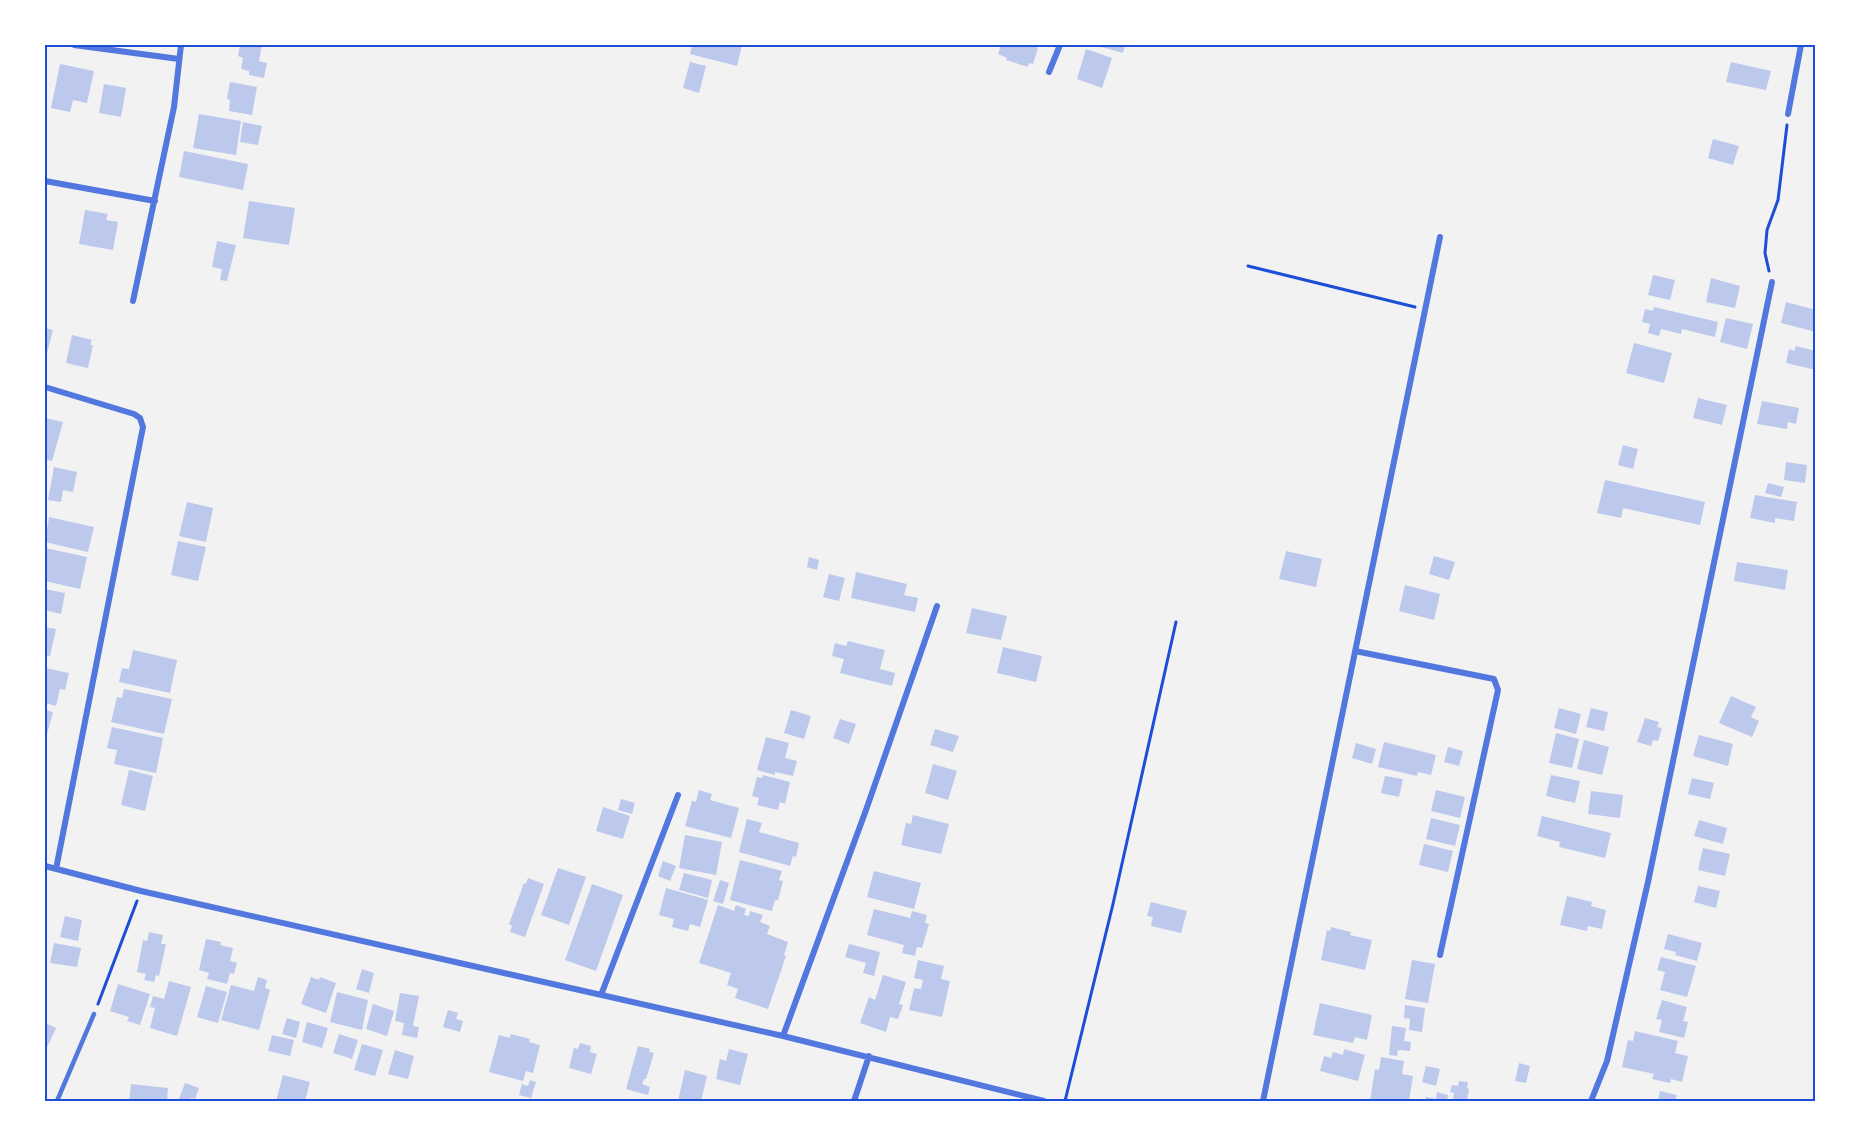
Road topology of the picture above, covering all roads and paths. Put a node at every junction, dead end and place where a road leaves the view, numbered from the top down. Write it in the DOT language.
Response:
graph roads {
  1 [pos="74,45"];
  2 [pos="181,45"];
  3 [pos="1060,45"];
  4 [pos="1802,45"];
  5 [pos="178,59"];
  6 [pos="1049,72"];
  7 [pos="1788,114"];
  8 [pos="45,181"];
  9 [pos="155,201"];
  10 [pos="1440,237"];
  11 [pos="1248,266"];
  12 [pos="1772,282"];
  13 [pos="133,301"];
  14 [pos="1425,310"];
  15 [pos="45,387"];
  16 [pos="937,606"];
  17 [pos="1176,622"];
  18 [pos="1355,651"];
  19 [pos="678,795"];
  20 [pos="45,866"];
  21 [pos="56,869"];
  22 [pos="141,891"];
  23 [pos="1440,955"];
  24 [pos="602,995"];
  25 [pos="94,1014"];
  26 [pos="783,1036"];
  27 [pos="869,1056"];
  28 [pos="57,1101"];
  29 [pos="854,1101"];
  30 [pos="1044,1101"];
  31 [pos="1065,1101"];
  32 [pos="1263,1101"];
  33 [pos="1591,1101"];
  1 -- 5 [label="street"];
  2 -- 5 [label="street"];
  3 -- 6 [label="street"];
  4 -- 7 [label="street"];
  5 -- 9 [label="street"];
  7 -- 12 [label="path"];
  8 -- 9 [label="street"];
  9 -- 13 [label="street"];
  10 -- 14 [label="street"];
  11 -- 14 [label="path"];
  12 -- 33 [label="street"];
  14 -- 18 [label="street"];
  15 -- 21 [label="street"];
  16 -- 26 [label="street"];
  17 -- 31 [label="path"];
  18 -- 23 [label="street"];
  18 -- 32 [label="street"];
  19 -- 24 [label="street"];
  20 -- 21 [label="street"];
  21 -- 22 [label="street"];
  22 -- 24 [label="street"];
  22 -- 25 [label="path"];
  24 -- 26 [label="street"];
  25 -- 28 [label="lane"];
  26 -- 27 [label="street"];
  27 -- 29 [label="street"];
  27 -- 30 [label="street"];
}
